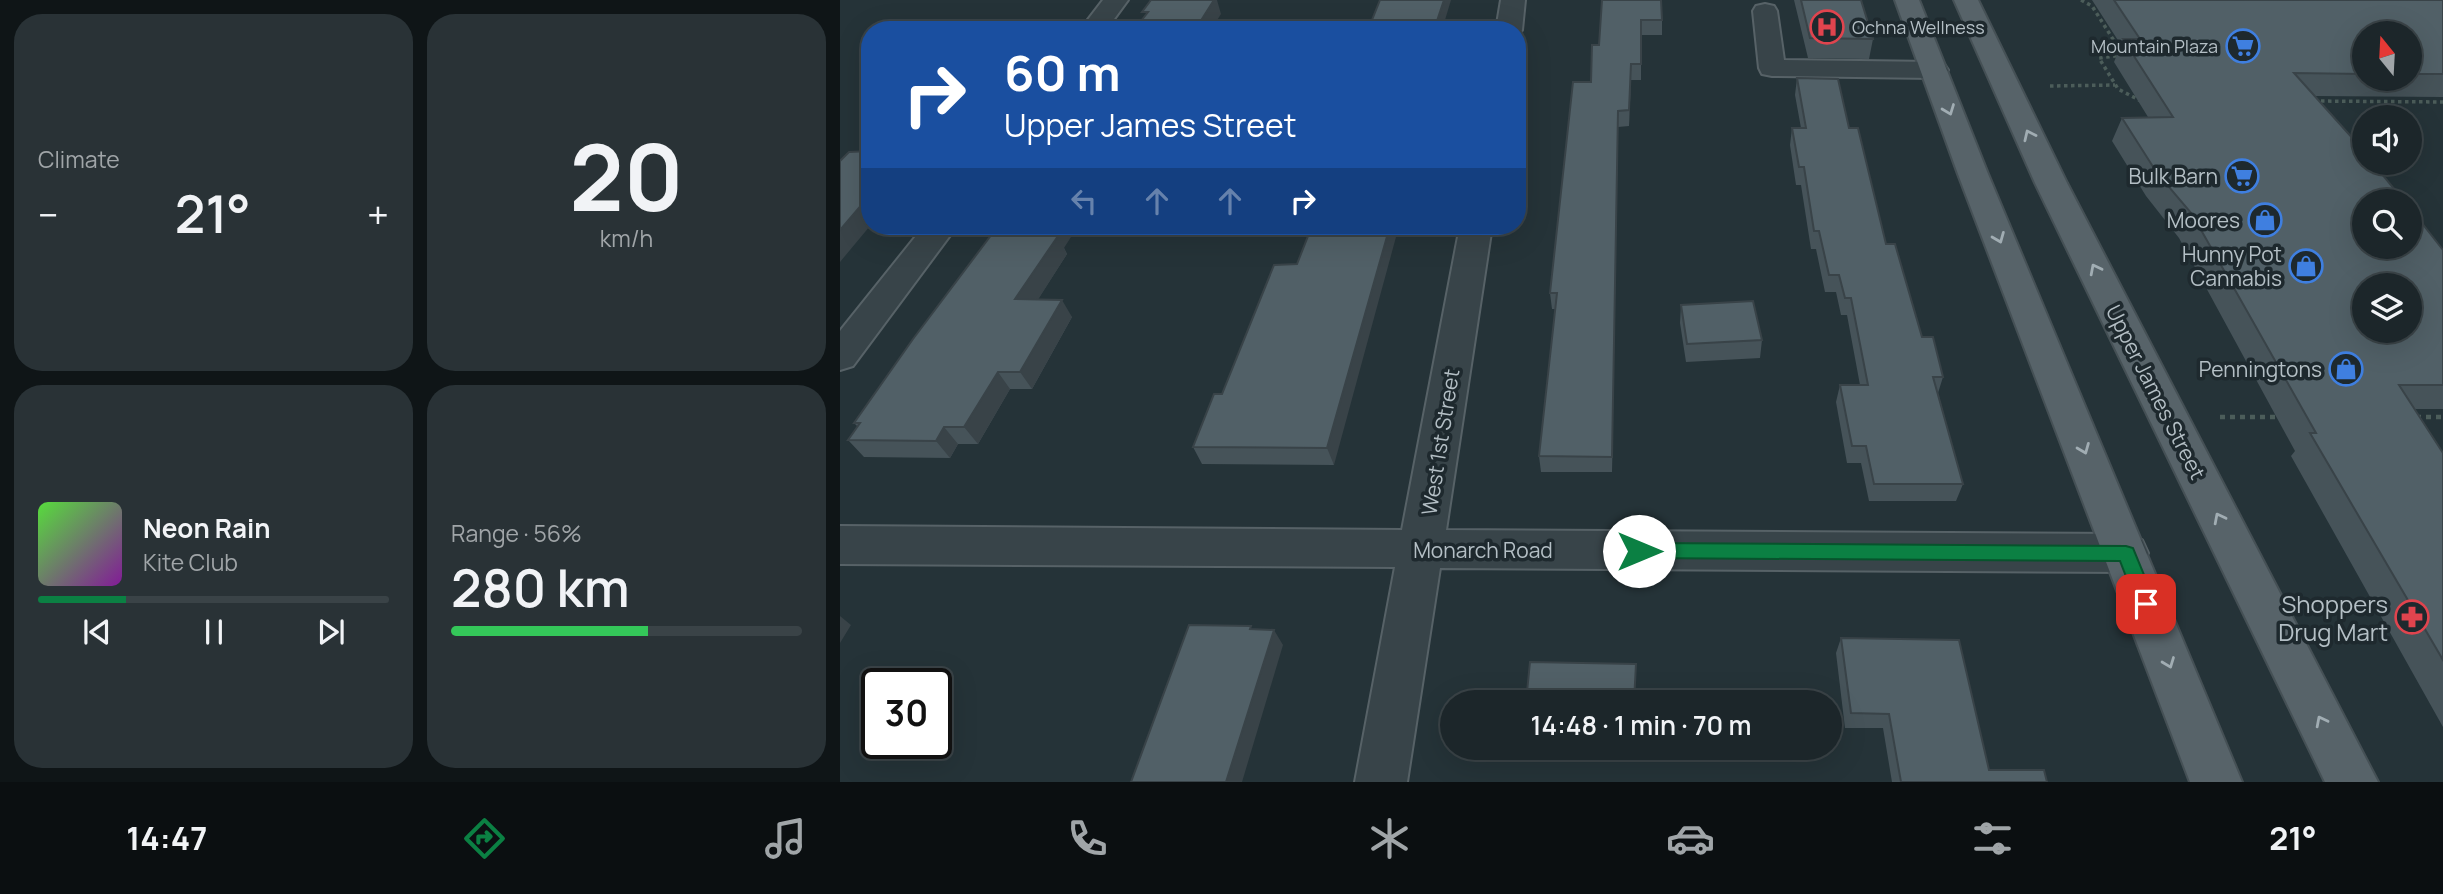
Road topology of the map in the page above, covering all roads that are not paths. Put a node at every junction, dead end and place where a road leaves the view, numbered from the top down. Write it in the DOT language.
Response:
graph roads {
  1 [pos="1116,0"];
  2 [pos="1514,0"];
  3 [pos="1907,0"];
  4 [pos="1966,0"];
  5 [pos="1765,12"];
  6 [pos="1100,21"];
  7 [pos="1510,21"];
  8 [pos="1934,70"];
  9 [pos="935,235"];
  10 [pos="1474,235"];
  11 [pos="840,357"];
  12 [pos="840,545"];
  13 [pos="1422,550"];
  14 [pos="2126,553"];
  15 [pos="1381,782"];
  16 [pos="2216,782"];
  17 [pos="2352,782"];
  1 -- 6 [label="street"];
  2 -- 7 [label="street"];
  3 -- 8 [label="main road"];
  17 -- 4 [label="main road, Upper James Street, one-way"];
  5 -- 8 [label="street"];
  8 -- 14 [label="main road, one-way"];
  9 -- 11 [label="street"];
  10 -- 13 [label="street, West 1st Street"];
  12 -- 13 [label="street, Monarch Road"];
  13 -- 14 [label="street, Monarch Road"];
  13 -- 15 [label="street, West 1st Street"];
  14 -- 16 [label="main road, one-way"];
}
